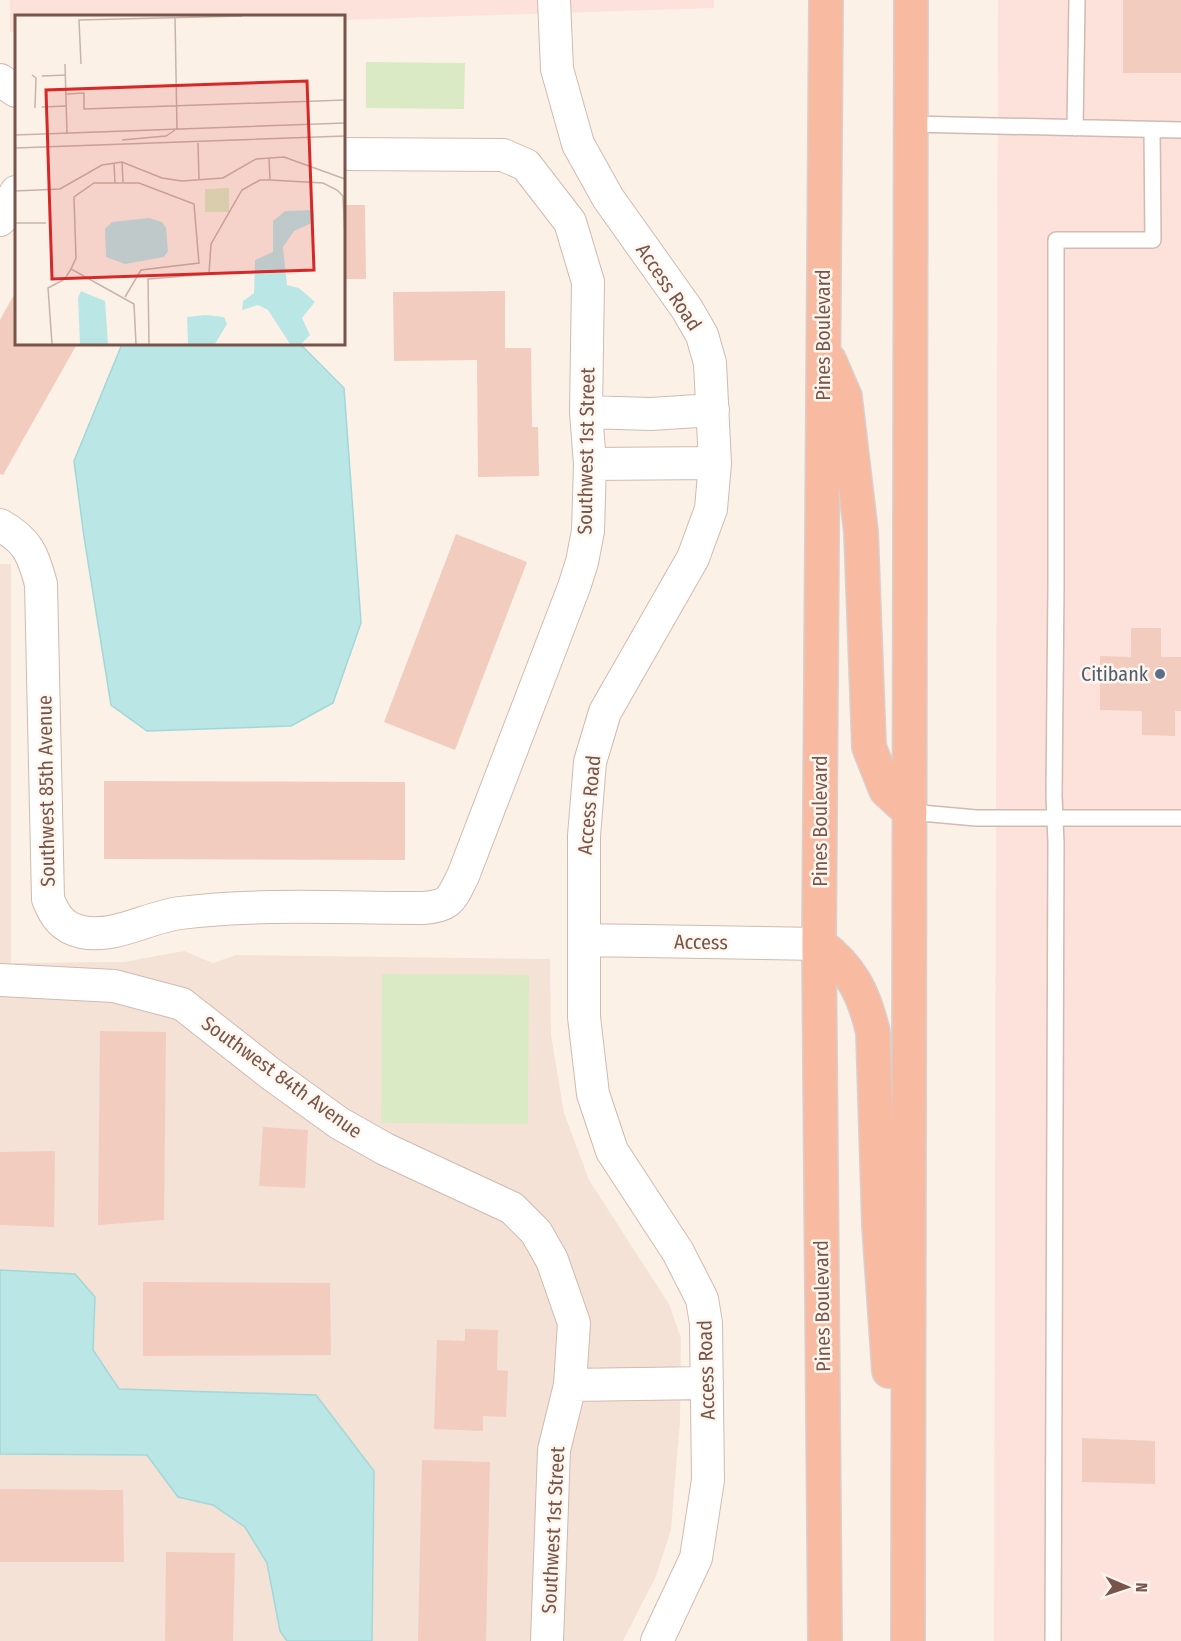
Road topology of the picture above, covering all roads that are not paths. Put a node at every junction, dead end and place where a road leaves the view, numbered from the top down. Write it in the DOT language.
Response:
graph roads {
  1 [pos="554,0"];
  2 [pos="826,0"];
  3 [pos="911,0"];
  4 [pos="1077,0"];
  5 [pos="0,80"];
  6 [pos="15,90"];
  7 [pos="911,124"];
  8 [pos="1075,129"];
  9 [pos="1152,130"];
  10 [pos="1181,130"];
  11 [pos="345,154"];
  12 [pos="15,194"];
  13 [pos="0,220"];
  14 [pos="823,347"];
  15 [pos="714,410"];
  16 [pos="586,412"];
  17 [pos="715,463"];
  18 [pos="590,464"];
  19 [pos="0,525"];
  20 [pos="910,812"];
  21 [pos="1055,818"];
  22 [pos="1181,818"];
  23 [pos="452,899"];
  24 [pos="584,940"];
  25 [pos="819,944"];
  26 [pos="0,981"];
  27 [pos="706,1383"];
  28 [pos="570,1384"];
  29 [pos="909,1408"];
  30 [pos="547,1641"];
  31 [pos="657,1641"];
  32 [pos="825,1641"];
  33 [pos="908,1641"];
  34 [pos="1053,1641"];
  1 -- 15 [label="street, Access Road"];
  2 -- 14 [label="highway, Pines Boulevard"];
  3 -- 7 [label="highway"];
  4 -- 8 [label="lane"];
  5 -- 6 [label="street"];
  7 -- 8 [label="lane"];
  7 -- 20 [label="highway"];
  8 -- 9 [label="lane"];
  9 -- 10 [label="lane"];
  9 -- 21 [label="lane"];
  11 -- 16 [label="street, Southwest 1st Street"];
  12 -- 13 [label="street"];
  14 -- 20 [label="highway"];
  14 -- 25 [label="highway, Pines Boulevard"];
  15 -- 16 [label="street"];
  15 -- 17 [label="street, Access Road"];
  16 -- 18 [label="street, Southwest 1st Street"];
  17 -- 18 [label="street"];
  17 -- 24 [label="street, Access Road"];
  18 -- 23 [label="street, Southwest 1st Street"];
  19 -- 23 [label="street, Southwest 85th Avenue"];
  20 -- 21 [label="lane"];
  20 -- 29 [label="highway"];
  21 -- 22 [label="lane"];
  21 -- 34 [label="lane"];
  24 -- 25 [label="street, Access"];
  24 -- 27 [label="street, Access Road"];
  25 -- 29 [label="highway"];
  25 -- 32 [label="highway, Pines Boulevard"];
  26 -- 28 [label="street, Southwest 84th Avenue"];
  27 -- 28 [label="street"];
  27 -- 31 [label="street, Access Road"];
  28 -- 30 [label="street, Southwest 1st Street"];
  29 -- 33 [label="highway"];
}
